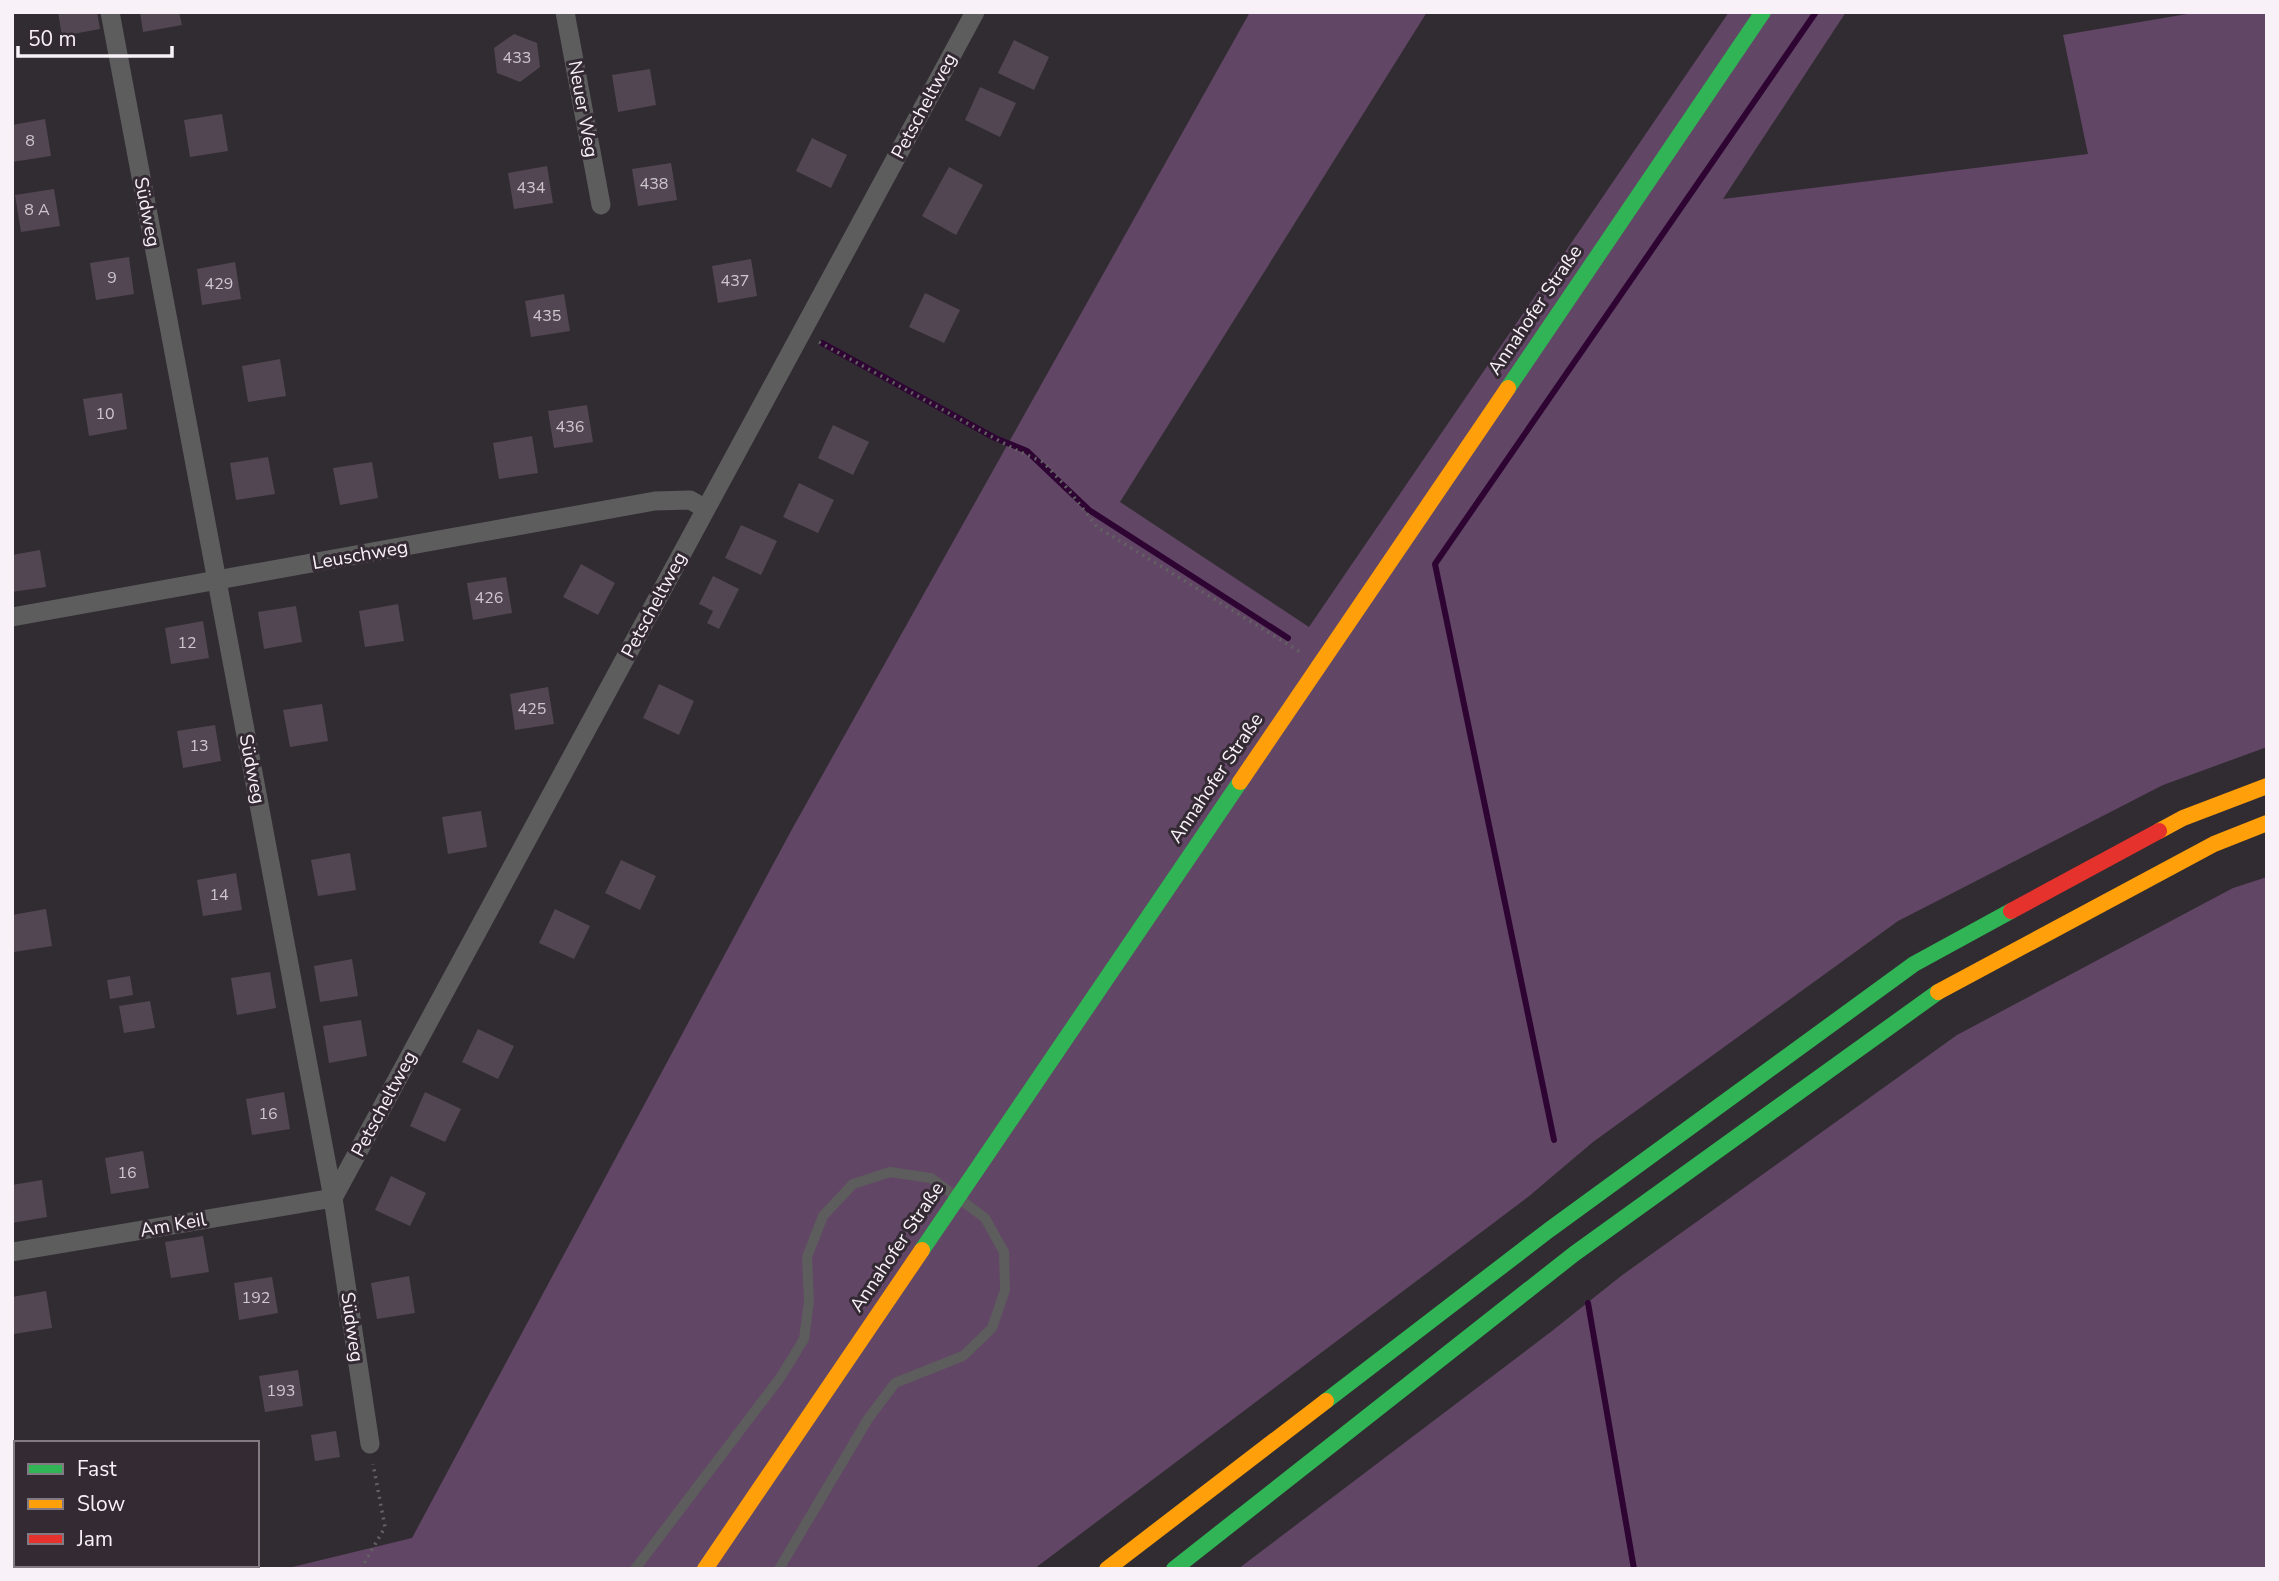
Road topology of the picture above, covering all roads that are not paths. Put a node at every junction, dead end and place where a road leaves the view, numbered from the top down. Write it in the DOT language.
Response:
graph roads {
  1 [pos="110,12"];
  2 [pos="565,12"];
  3 [pos="975,12"];
  4 [pos="1763,12"];
  5 [pos="601,205"];
  6 [pos="706,509"];
  7 [pos="216,581"];
  8 [pos="12,617"];
  9 [pos="2267,786"];
  10 [pos="2267,823"];
  11 [pos="957,1196"];
  12 [pos="333,1198"];
  13 [pos="12,1252"];
  14 [pos="370,1444"];
  15 [pos="635,1569"];
  16 [pos="705,1569"];
  17 [pos="779,1569"];
  18 [pos="1107,1569"];
  19 [pos="1174,1569"];
  1 -- 7 [label="street, Südweg"];
  2 -- 5 [label="street, Neuer Weg"];
  3 -- 6 [label="street, Petscheltweg"];
  4 -- 11 [label="main road, Annahofer Straße"];
  6 -- 7 [label="street, Leuschweg"];
  6 -- 12 [label="street, Petscheltweg"];
  7 -- 8 [label="street, Leuschweg"];
  7 -- 12 [label="street, Südweg"];
  9 -- 18 [label="main road"];
  10 -- 19 [label="main road"];
  11 -- 15 [label="lane"];
  11 -- 16 [label="main road, Annahofer Straße"];
  11 -- 17 [label="lane"];
  12 -- 13 [label="street, Am Keil"];
  12 -- 14 [label="street, Südweg"];
}
